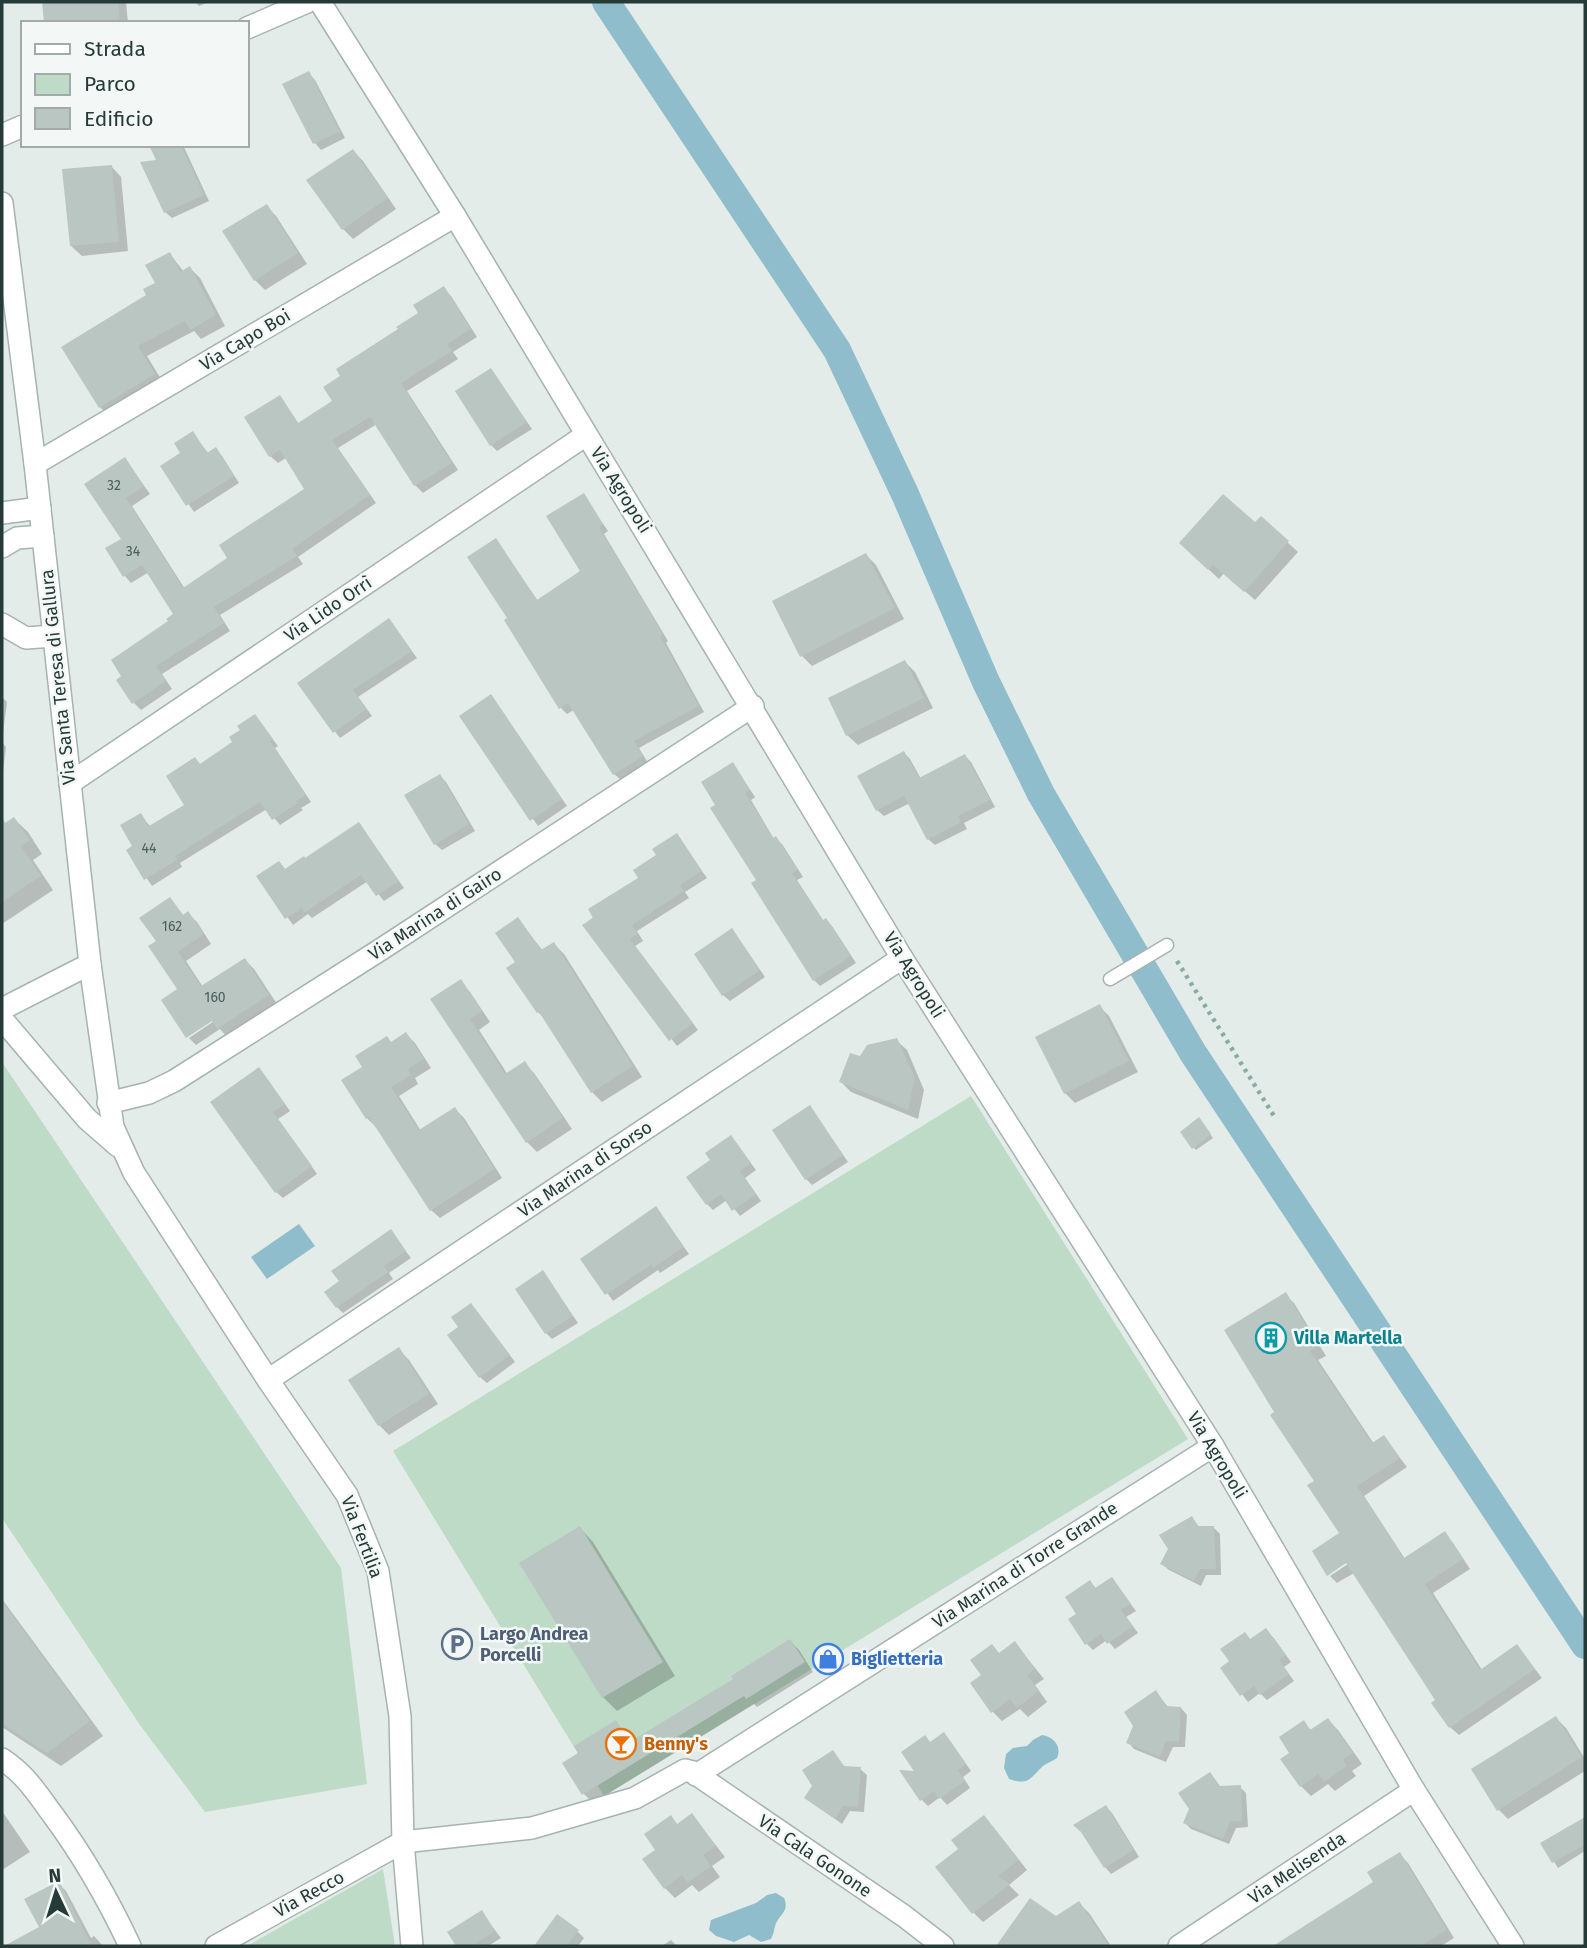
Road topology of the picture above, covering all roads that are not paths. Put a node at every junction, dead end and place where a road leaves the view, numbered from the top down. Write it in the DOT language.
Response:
graph roads {
  1 [pos="307,2"];
  2 [pos="320,2"];
  3 [pos="248,28"];
  4 [pos="21,127"];
  5 [pos="2,135"];
  6 [pos="2,203"];
  7 [pos="456,216"];
  8 [pos="586,435"];
  9 [pos="35,464"];
  10 [pos="40,508"];
  11 [pos="2,513"];
  12 [pos="43,536"];
  13 [pos="2,547"];
  14 [pos="2,624"];
  15 [pos="53,636"];
  16 [pos="753,706"];
  17 [pos="70,783"];
  18 [pos="1167,945"];
  19 [pos="902,958"];
  20 [pos="90,964"];
  21 [pos="1110,979"];
  22 [pos="2,1009"];
  23 [pos="2,1019"];
  24 [pos="108,1103"];
  25 [pos="122,1149"];
  26 [pos="268,1380"];
  27 [pos="1213,1446"];
  28 [pos="2,1759"];
  29 [pos="690,1773"];
  30 [pos="1414,1790"];
  31 [pos="403,1842"];
  32 [pos="1504,1943"];
  33 [pos="130,1946"];
  34 [pos="216,1946"];
  35 [pos="412,1946"];
  36 [pos="943,1946"];
  37 [pos="1179,1946"];
  1 -- 3 [label="street"];
  2 -- 7 [label="street, Via Agropoli"];
  4 -- 5 [label="street"];
  6 -- 9 [label="street, Via Santa Teresa di Gallura"];
  7 -- 8 [label="street, Via Agropoli"];
  7 -- 9 [label="street, Via Capo Boi"];
  8 -- 16 [label="street, Via Agropoli"];
  8 -- 17 [label="street, Via Lido Orrì"];
  9 -- 10 [label="street, Via Santa Teresa di Gallura"];
  10 -- 11 [label="street"];
  10 -- 12 [label="street, Via Santa Teresa di Gallura"];
  12 -- 13 [label="street"];
  12 -- 15 [label="street, Via Santa Teresa di Gallura"];
  14 -- 15 [label="street"];
  15 -- 17 [label="street, Via Santa Teresa di Gallura"];
  16 -- 19 [label="street, Via Agropoli"];
  16 -- 24 [label="street, Via Marina di Gairo"];
  17 -- 20 [label="street, Via Santa Teresa di Gallura"];
  18 -- 21 [label="lane"];
  19 -- 26 [label="street, Via Marina di Sorso"];
  19 -- 27 [label="street, Via Agropoli"];
  20 -- 22 [label="street"];
  20 -- 24 [label="street, Via Santa Teresa di Gallura"];
  23 -- 25 [label="street"];
  24 -- 25 [label="street, Via Santa Teresa di Gallura"];
  25 -- 26 [label="street, Via Fertilia"];
  26 -- 31 [label="street, Via Fertilia"];
  27 -- 29 [label="street, Via Marina di Torre Grande"];
  27 -- 30 [label="street, Via Agropoli"];
  28 -- 33 [label="street"];
  29 -- 31 [label="street, Via Marina di Torre Grande"];
  29 -- 36 [label="street, Via Cala Gonone"];
  30 -- 32 [label="street, Via Agropoli"];
  30 -- 37 [label="street, Via Melisenda"];
  31 -- 34 [label="street, Via Recco"];
  31 -- 35 [label="street, Via Fertilia"];
}
